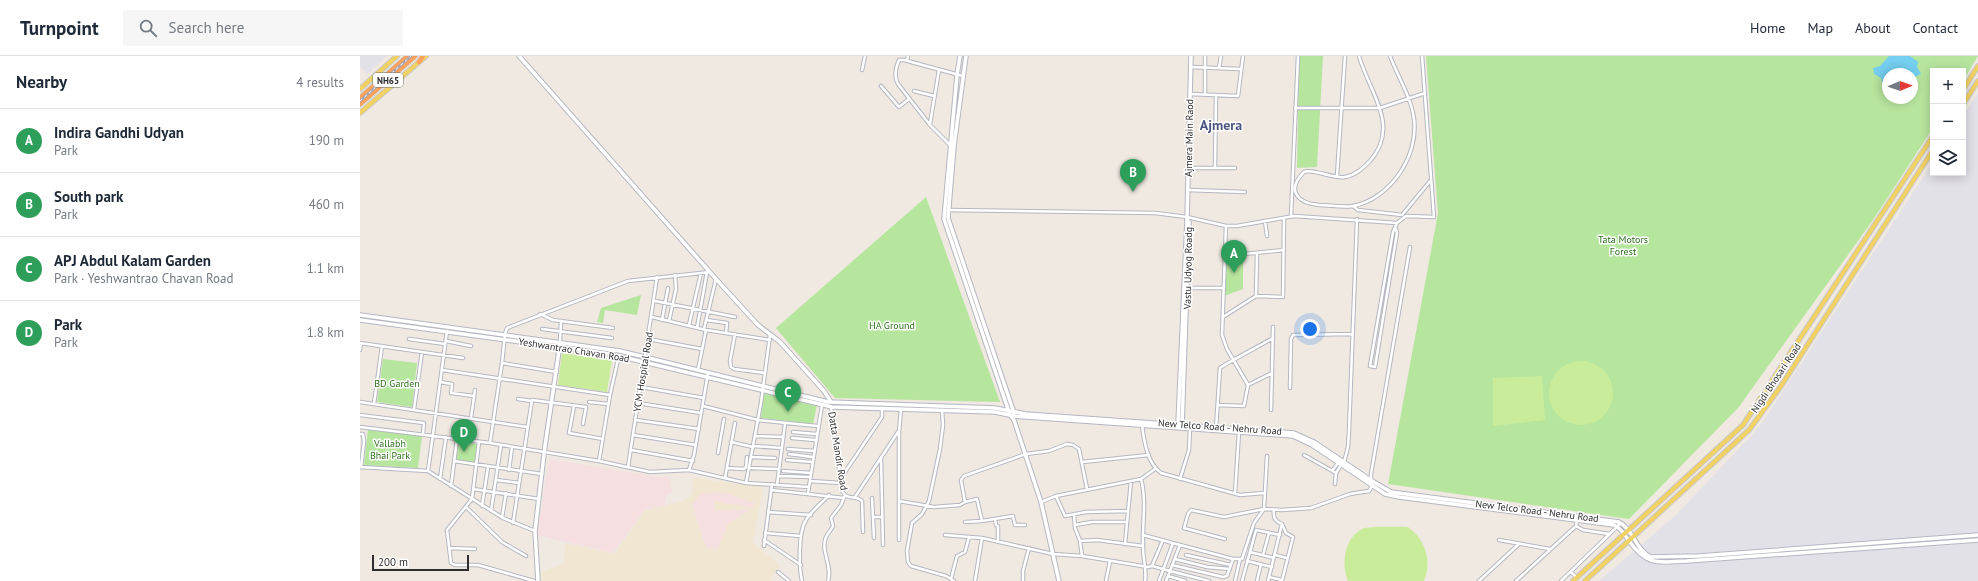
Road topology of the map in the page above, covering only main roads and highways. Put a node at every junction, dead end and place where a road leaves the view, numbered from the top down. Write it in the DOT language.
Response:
graph roads {
  1 [pos="397,56"];
  2 [pos="408,56"];
  3 [pos="415,56"];
  4 [pos="424,56"];
  5 [pos="419,62"];
  6 [pos="1978,66"];
  7 [pos="1978,81"];
  8 [pos="1966,85"];
  9 [pos="360,89"];
  10 [pos="360,98"];
  11 [pos="1966,99"];
  12 [pos="360,104"];
  13 [pos="360,114"];
  14 [pos="1930,140"];
  15 [pos="1930,155"];
  16 [pos="1575,579"];
  17 [pos="1585,581"];
  1 -- 9 [label="main road"];
  2 -- 10 [label="highway, NH65"];
  3 -- 12 [label="highway, NH65"];
  4 -- 5 [label="highway"];
  5 -- 13 [label="main road"];
  6 -- 8 [label="main road"];
  7 -- 11 [label="main road"];
  14 -- 16 [label="main road, Nigdi Bhosari Road"];
  15 -- 17 [label="main road, Nigdi Bhosari Road"];
}
